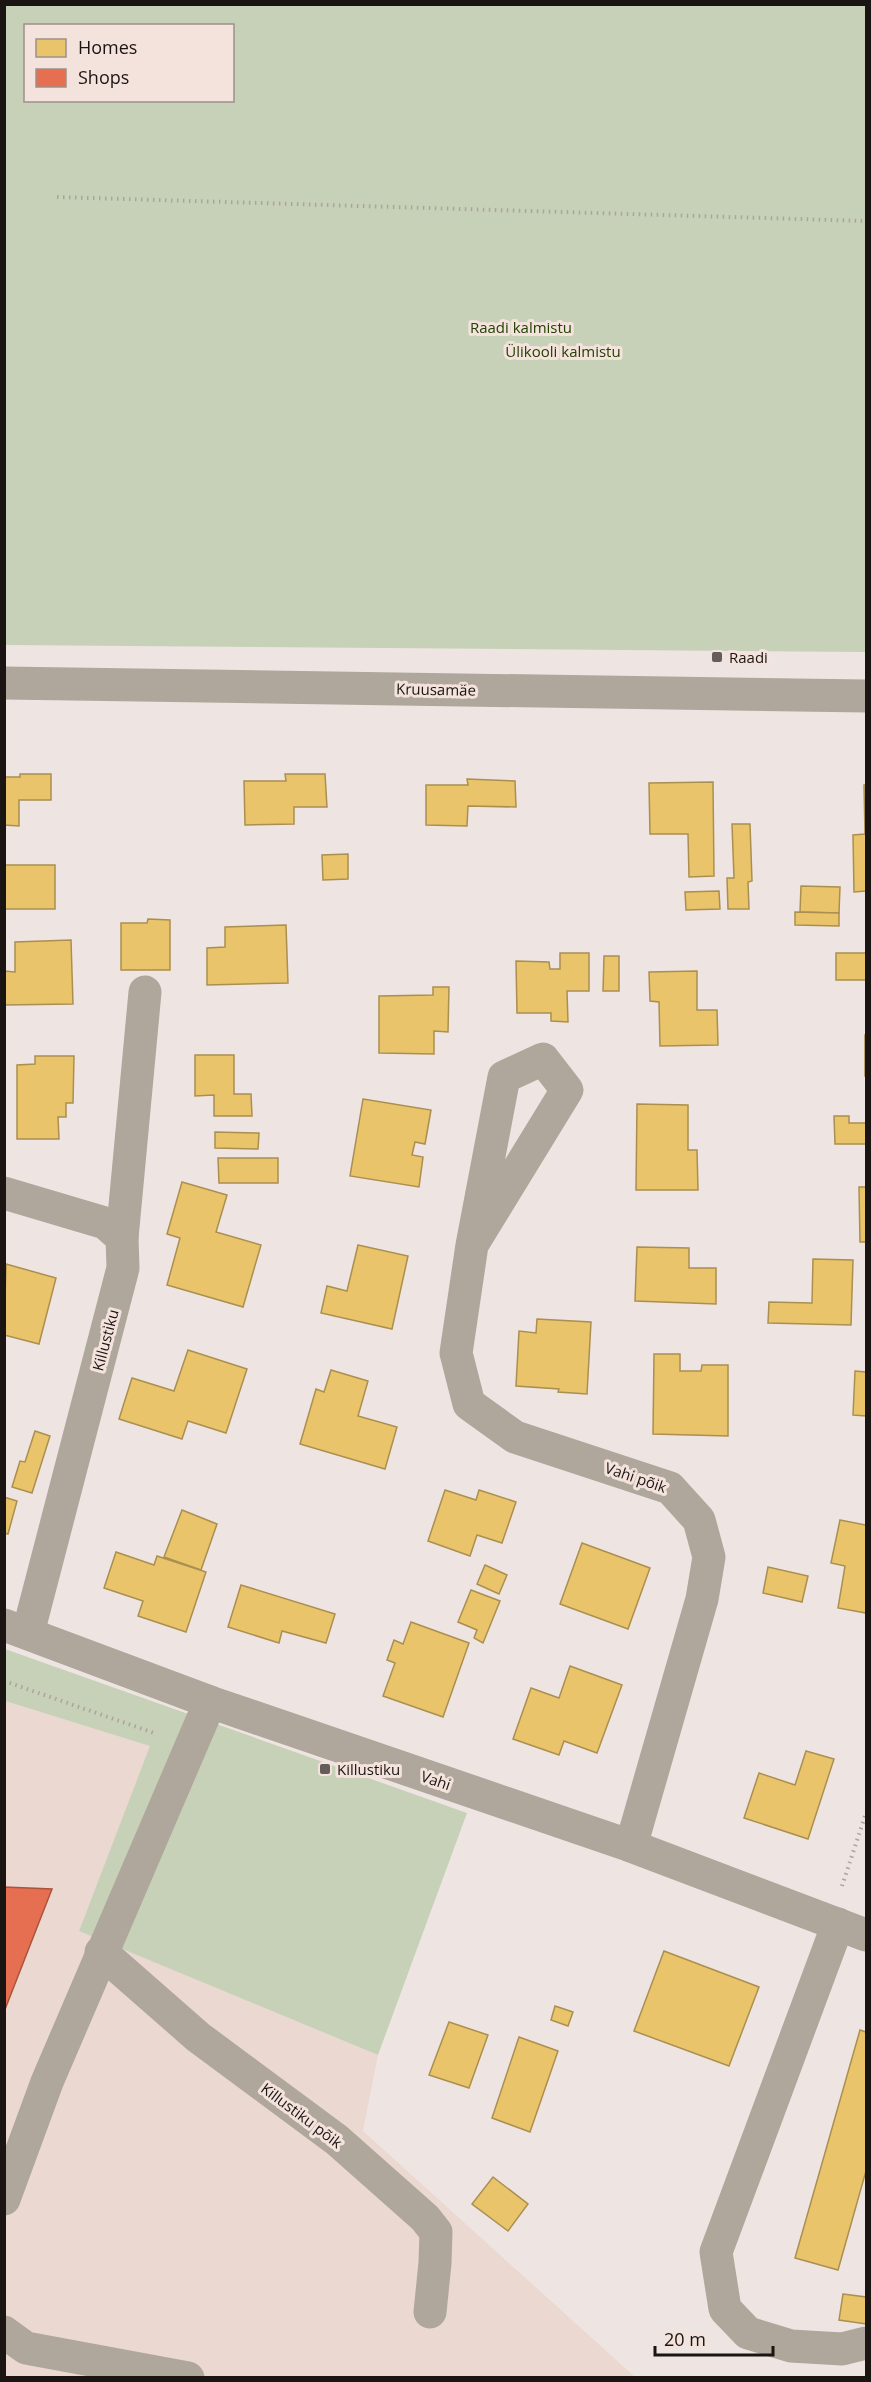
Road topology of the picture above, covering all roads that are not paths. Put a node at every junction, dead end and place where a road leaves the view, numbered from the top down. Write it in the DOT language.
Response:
graph roads {
  1 [pos="4,682"];
  2 [pos="867,696"];
  3 [pos="145,992"];
  4 [pos="4,1193"];
  5 [pos="122,1238"];
  6 [pos="472,1245"];
  7 [pos="16,1629"];
  8 [pos="210,1702"];
  9 [pos="631,1846"];
  10 [pos="852,1929"];
  11 [pos="101,1952"];
  12 [pos="4,2199"];
  13 [pos="430,2312"];
  14 [pos="4,2332"];
  15 [pos="867,2343"];
  16 [pos="188,2378"];
  1 -- 2 [label="street, Kruusamäe"];
  3 -- 5 [label="street, Killustiku"];
  4 -- 5 [label="street"];
  5 -- 7 [label="street, Killustiku"];
  6 -- 6 [label="street, Vahi põik"];
  6 -- 9 [label="street, Vahi põik"];
  7 -- 8 [label="street, Vahi"];
  8 -- 9 [label="street, Vahi"];
  8 -- 11 [label="street"];
  9 -- 10 [label="street, Vahi"];
  10 -- 15 [label="street"];
  11 -- 12 [label="street"];
  11 -- 13 [label="street, Killustiku põik"];
  14 -- 16 [label="street"];
}
